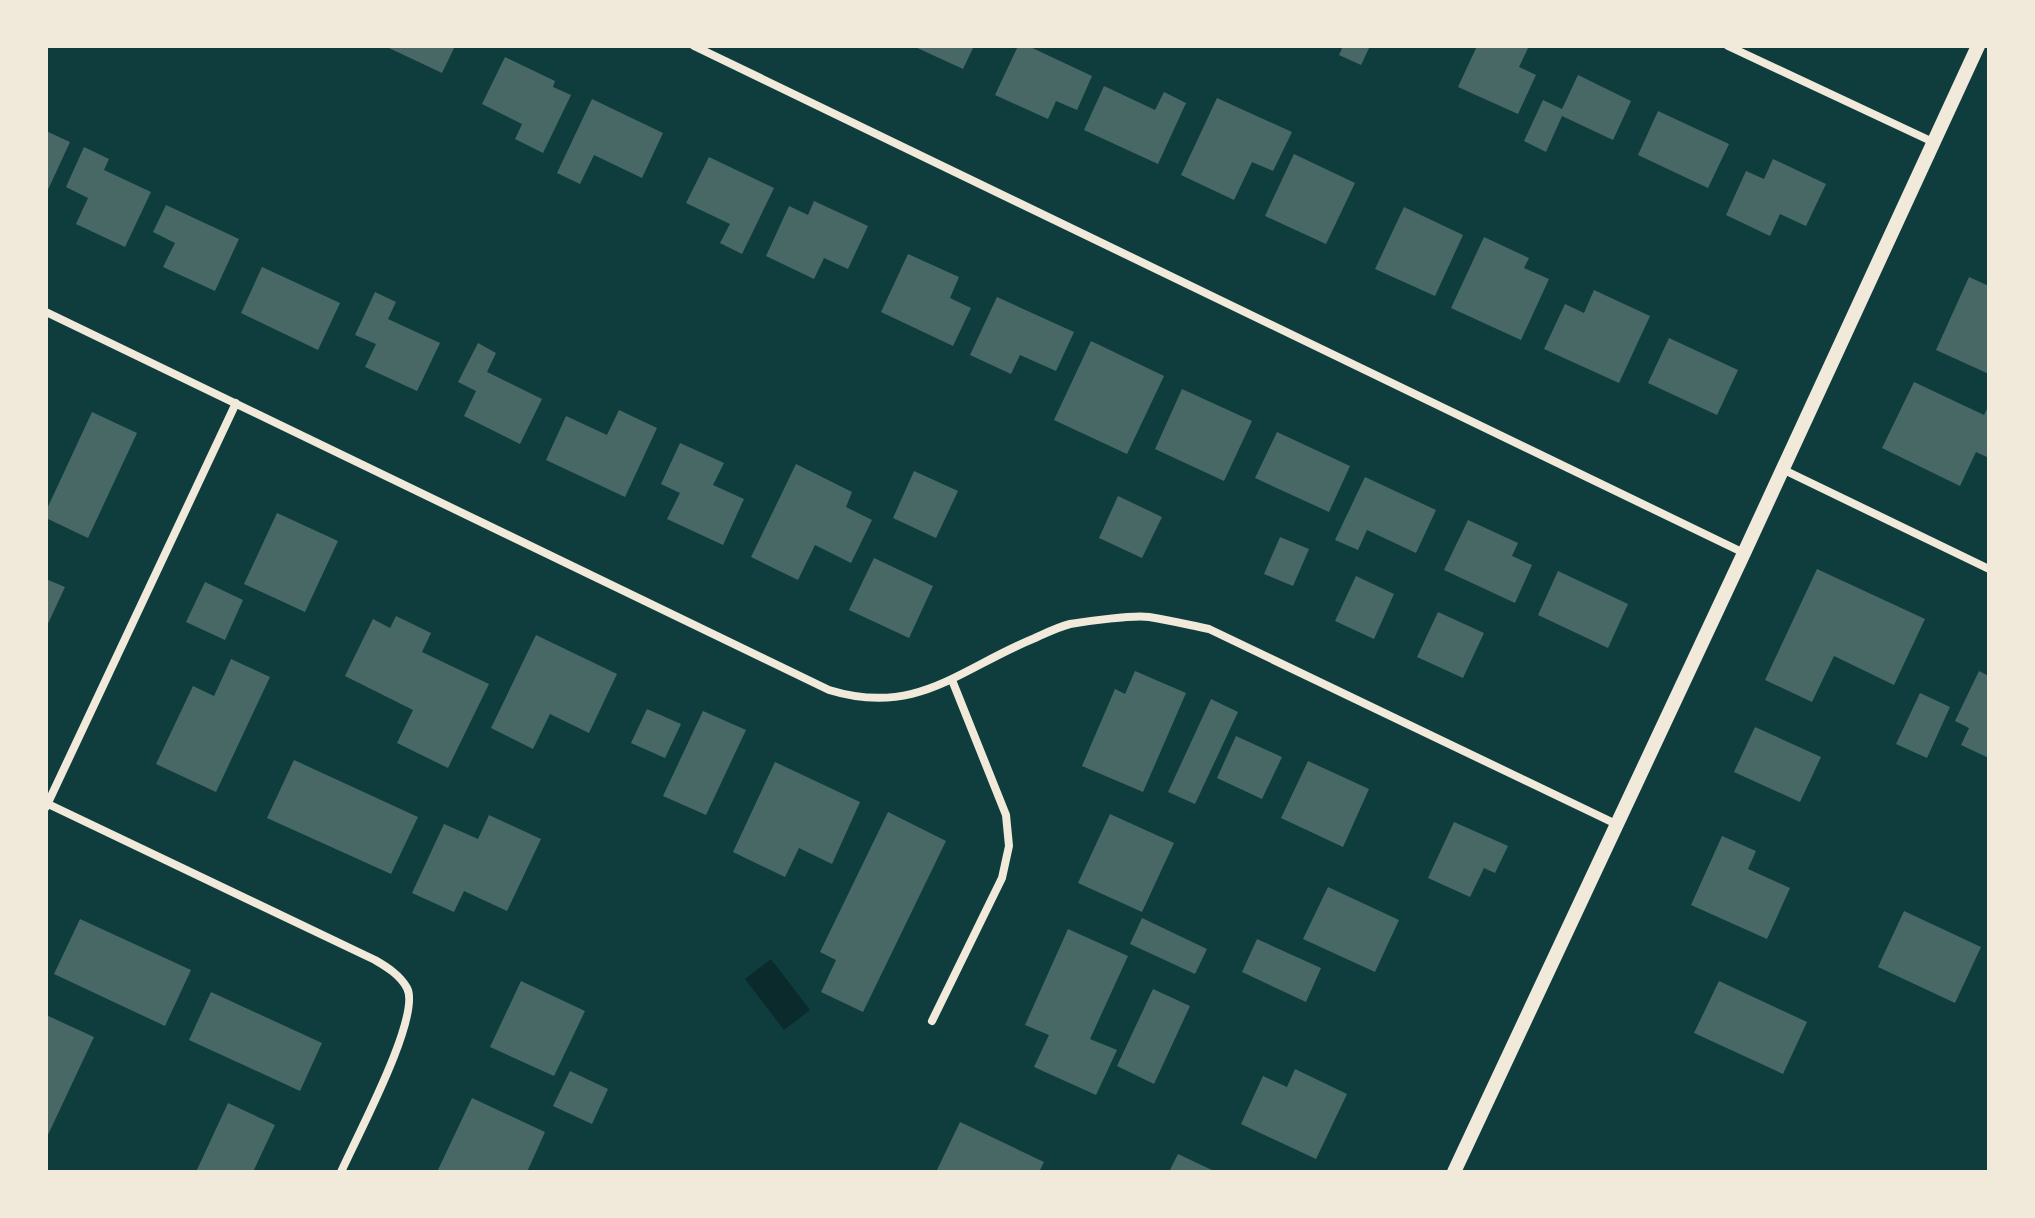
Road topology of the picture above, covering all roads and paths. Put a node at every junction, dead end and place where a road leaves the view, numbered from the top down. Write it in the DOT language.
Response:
graph roads {
  1 [pos="694,46"];
  2 [pos="1728,46"];
  3 [pos="1978,46"];
  4 [pos="1933,142"];
  5 [pos="46,312"];
  6 [pos="236,403"];
  7 [pos="1782,469"];
  8 [pos="1744,553"];
  9 [pos="1989,569"];
  10 [pos="952,680"];
  11 [pos="47,805"];
  12 [pos="1616,824"];
  13 [pos="932,1021"];
  14 [pos="341,1172"];
  15 [pos="1454,1172"];
  1 -- 8 [label="street"];
  2 -- 4 [label="street"];
  3 -- 4 [label="street"];
  4 -- 7 [label="street"];
  5 -- 6 [label="street"];
  6 -- 10 [label="street"];
  6 -- 11 [label="street"];
  7 -- 8 [label="street"];
  7 -- 9 [label="street"];
  8 -- 12 [label="street"];
  10 -- 12 [label="street"];
  10 -- 13 [label="street"];
  11 -- 14 [label="street"];
  12 -- 15 [label="street"];
}
